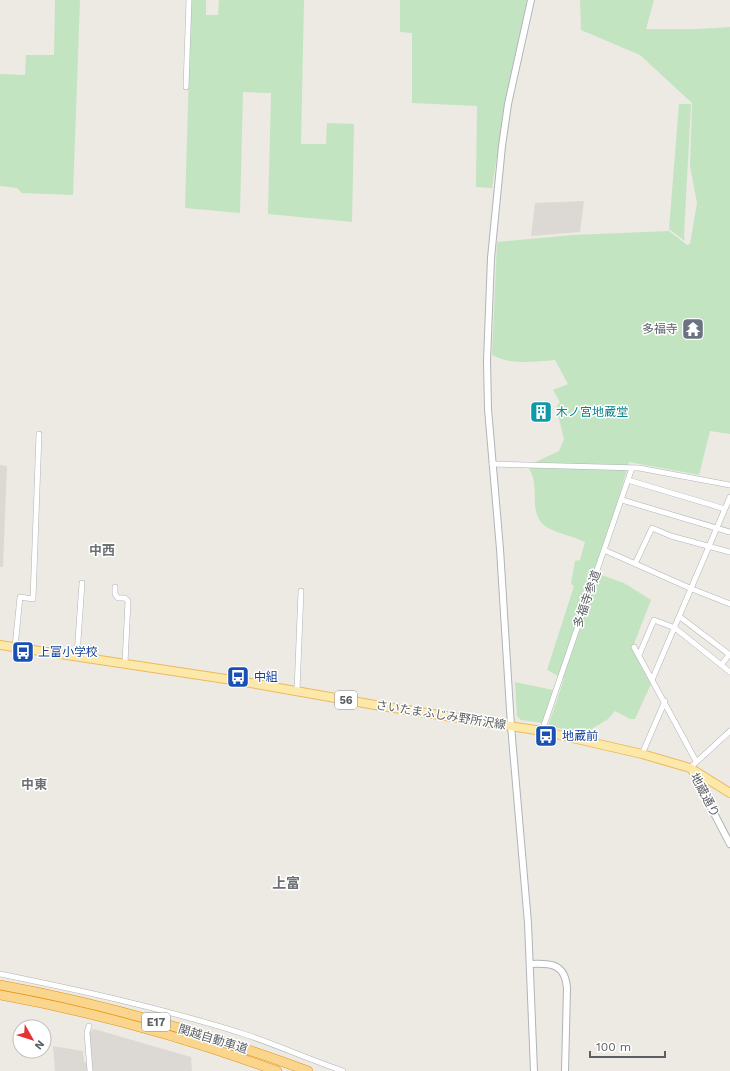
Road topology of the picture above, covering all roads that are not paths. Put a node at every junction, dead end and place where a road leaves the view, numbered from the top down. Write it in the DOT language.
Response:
graph roads {
  1 [pos="189,0"];
  2 [pos="531,0"];
  3 [pos="186,87"];
  4 [pos="39,434"];
  5 [pos="492,464"];
  6 [pos="632,468"];
  7 [pos="628,480"];
  8 [pos="730,485"];
  9 [pos="730,497"];
  10 [pos="622,500"];
  11 [pos="725,509"];
  12 [pos="717,528"];
  13 [pos="730,532"];
  14 [pos="709,546"];
  15 [pos="604,550"];
  16 [pos="730,552"];
  17 [pos="635,564"];
  18 [pos="82,583"];
  19 [pos="115,587"];
  20 [pos="692,589"];
  21 [pos="301,591"];
  22 [pos="730,604"];
  23 [pos="680,617"];
  24 [pos="675,628"];
  25 [pos="0,645"];
  26 [pos="14,647"];
  27 [pos="634,647"];
  28 [pos="77,655"];
  29 [pos="639,655"];
  30 [pos="730,655"];
  31 [pos="125,663"];
  32 [pos="721,665"];
  33 [pos="730,672"];
  34 [pos="652,680"];
  35 [pos="297,690"];
  36 [pos="665,701"];
  37 [pos="511,726"];
  38 [pos="542,731"];
  39 [pos="730,731"];
  40 [pos="642,754"];
  41 [pos="693,764"];
  42 [pos="730,793"];
  43 [pos="730,844"];
  44 [pos="530,964"];
  45 [pos="0,974"];
  46 [pos="0,985"];
  47 [pos="0,995"];
  48 [pos="89,1026"];
  49 [pos="327,1068"];
  50 [pos="90,1071"];
  51 [pos="277,1071"];
  52 [pos="308,1071"];
  53 [pos="343,1071"];
  54 [pos="534,1071"];
  55 [pos="566,1071"];
  1 -- 3 [label="street"];
  2 -- 5 [label="street"];
  4 -- 26 [label="street"];
  5 -- 6 [label="street"];
  5 -- 37 [label="street"];
  6 -- 7 [label="street, 多福寺参道"];
  6 -- 8 [label="street"];
  7 -- 10 [label="street, 多福寺参道"];
  7 -- 11 [label="street"];
  9 -- 11 [label="street"];
  10 -- 12 [label="street"];
  10 -- 15 [label="street, 多福寺参道"];
  11 -- 12 [label="street"];
  12 -- 13 [label="street"];
  12 -- 14 [label="street"];
  14 -- 16 [label="street"];
  14 -- 17 [label="street"];
  14 -- 20 [label="street"];
  15 -- 17 [label="street"];
  15 -- 38 [label="street, 多福寺参道"];
  17 -- 20 [label="street"];
  18 -- 28 [label="street"];
  19 -- 31 [label="street"];
  20 -- 22 [label="street"];
  20 -- 23 [label="street"];
  21 -- 35 [label="street"];
  23 -- 24 [label="street"];
  23 -- 30 [label="street"];
  24 -- 29 [label="street"];
  24 -- 32 [label="street"];
  24 -- 34 [label="street"];
  25 -- 26 [label="main road, さいたまふじみ野所沢線 / 56"];
  26 -- 28 [label="main road, さいたまふじみ野所沢線 / 56"];
  27 -- 29 [label="street"];
  28 -- 31 [label="main road, さいたまふじみ野所沢線 / 56"];
  29 -- 34 [label="street"];
  30 -- 32 [label="street"];
  31 -- 35 [label="main road, さいたまふじみ野所沢線 / 56"];
  32 -- 33 [label="street"];
  34 -- 36 [label="street"];
  35 -- 37 [label="main road, さいたまふじみ野所沢線 / 56"];
  36 -- 40 [label="street"];
  36 -- 41 [label="street"];
  37 -- 38 [label="main road, さいたまふじみ野所沢線 / 56"];
  37 -- 44 [label="street"];
  38 -- 40 [label="main road, さいたまふじみ野所沢線 / 56"];
  39 -- 41 [label="street"];
  40 -- 41 [label="main road, さいたまふじみ野所沢線 / 56"];
  41 -- 42 [label="main road, さいたまふじみ野所沢線 / 56"];
  41 -- 43 [label="street, 地蔵通り"];
  44 -- 54 [label="street"];
  44 -- 55 [label="street"];
  45 -- 49 [label="street"];
  46 -- 52 [label="highway, 関越自動車道 / E17"];
  47 -- 51 [label="highway, 関越自動車道 / E17"];
  48 -- 50 [label="street"];
  49 -- 53 [label="street"];
}
